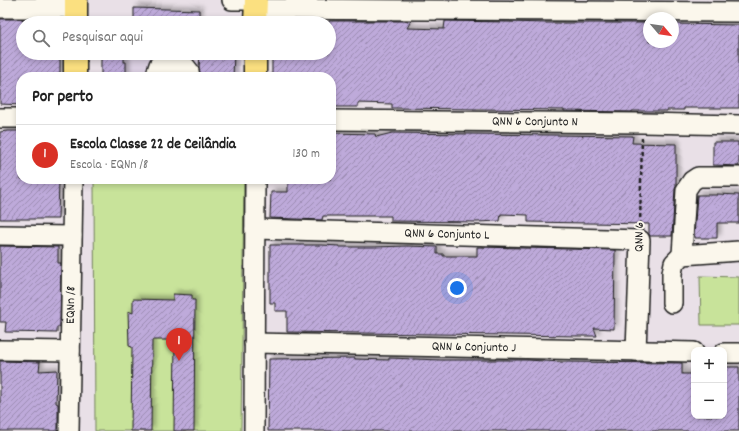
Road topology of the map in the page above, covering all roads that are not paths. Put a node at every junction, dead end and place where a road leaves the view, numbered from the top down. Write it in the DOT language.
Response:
graph roads {
  1 [pos="232,0"];
  2 [pos="0,8"];
  3 [pos="256,8"];
  4 [pos="76,10"];
  5 [pos="739,12"];
  6 [pos="76,60"];
  7 [pos="255,60"];
  8 [pos="75,72"];
  9 [pos="157,72"];
  10 [pos="189,72"];
  11 [pos="255,72"];
  12 [pos="0,118"];
  13 [pos="16,118"];
  14 [pos="336,120"];
  15 [pos="739,125"];
  16 [pos="739,177"];
  17 [pos="73,184"];
  18 [pos="255,184"];
  19 [pos="255,229"];
  20 [pos="0,235"];
  21 [pos="72,236"];
  22 [pos="640,240"];
  23 [pos="739,251"];
  24 [pos="682,255"];
  25 [pos="672,303"];
  26 [pos="254,343"];
  27 [pos="0,350"];
  28 [pos="70,351"];
  29 [pos="636,351"];
  30 [pos="691,352"];
  31 [pos="727,353"];
  32 [pos="739,353"];
  33 [pos="69,431"];
  34 [pos="254,431"];
  1 -- 3 [label="street"];
  2 -- 4 [label="street"];
  3 -- 5 [label="street"];
  6 -- 8 [label="main road"];
  7 -- 11 [label="main road"];
  9 -- 10 [label="street"];
  12 -- 13 [label="street"];
  14 -- 15 [label="street, QNN 6 Conjunto N"];
  16 -- 24 [label="street"];
  17 -- 21 [label="street, EQNn /8"];
  18 -- 19 [label="street"];
  19 -- 22 [label="street, QNN 6 Conjunto L"];
  19 -- 26 [label="street"];
  20 -- 21 [label="street"];
  21 -- 28 [label="street, EQNn /8"];
  22 -- 29 [label="street, QNN 6"];
  23 -- 24 [label="street"];
  24 -- 25 [label="street"];
  26 -- 29 [label="street, QNN 6 Conjunto J"];
  26 -- 34 [label="street"];
  27 -- 28 [label="street"];
  28 -- 33 [label="street, EQNn /8"];
  29 -- 30 [label="street, QNN 6 Conjunto J"];
  31 -- 32 [label="street"];
}
